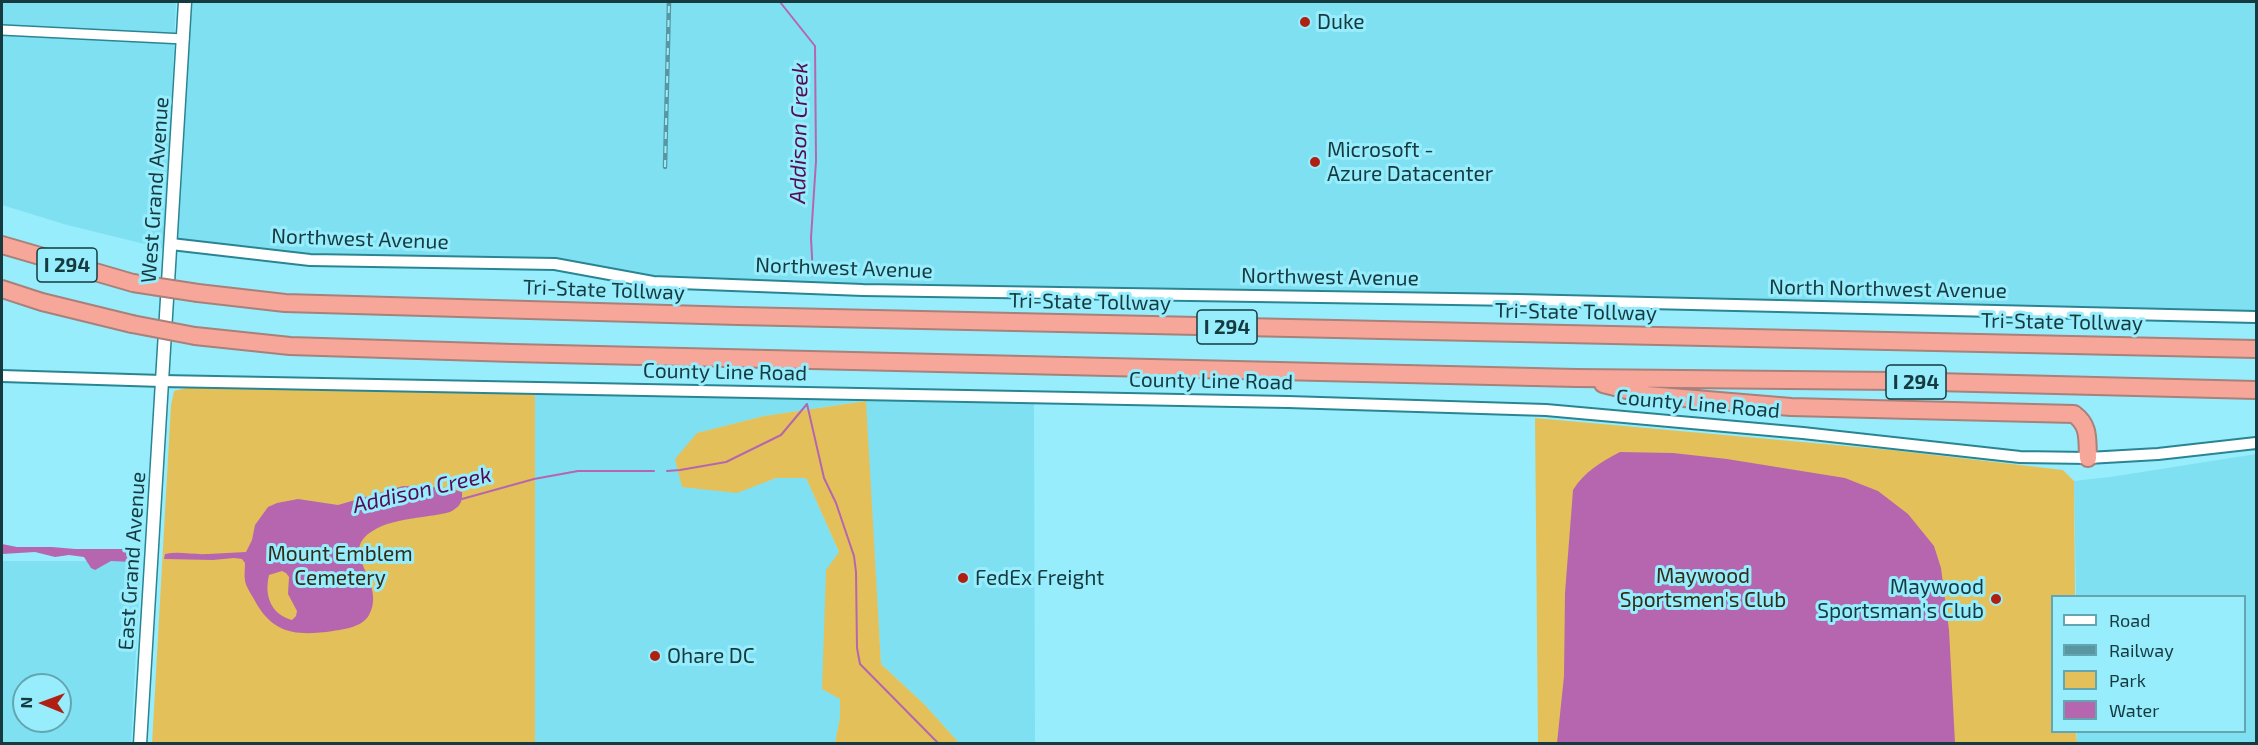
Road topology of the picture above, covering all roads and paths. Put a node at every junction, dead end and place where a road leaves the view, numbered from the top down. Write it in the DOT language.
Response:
graph roads {
  1 [pos="185,2"];
  2 [pos="2,30"];
  3 [pos="184,39"];
  4 [pos="171,243"];
  5 [pos="2,245"];
  6 [pos="2,289"];
  7 [pos="1518,300"];
  8 [pos="2256,316"];
  9 [pos="2256,349"];
  10 [pos="2,376"];
  11 [pos="1576,378"];
  12 [pos="162,381"];
  13 [pos="2256,390"];
  14 [pos="2256,443"];
  15 [pos="2088,458"];
  16 [pos="140,744"];
  1 -- 3 [label="main road, West Grand Avenue"];
  2 -- 3 [label="street"];
  3 -- 4 [label="main road, West Grand Avenue"];
  4 -- 7 [label="street, Northwest Avenue"];
  4 -- 12 [label="main road, West Grand Avenue"];
  5 -- 9 [label="highway, Tri-State Tollway / I 294, bridge"];
  6 -- 11 [label="highway, I 294, bridge"];
  7 -- 8 [label="street, North Northwest Avenue"];
  10 -- 12 [label="street, County Line Road"];
  11 -- 13 [label="highway, I 294"];
  11 -- 15 [label="highway"];
  12 -- 15 [label="street, County Line Road"];
  12 -- 16 [label="main road, East Grand Avenue"];
  14 -- 15 [label="street, County Line Road"];
}
